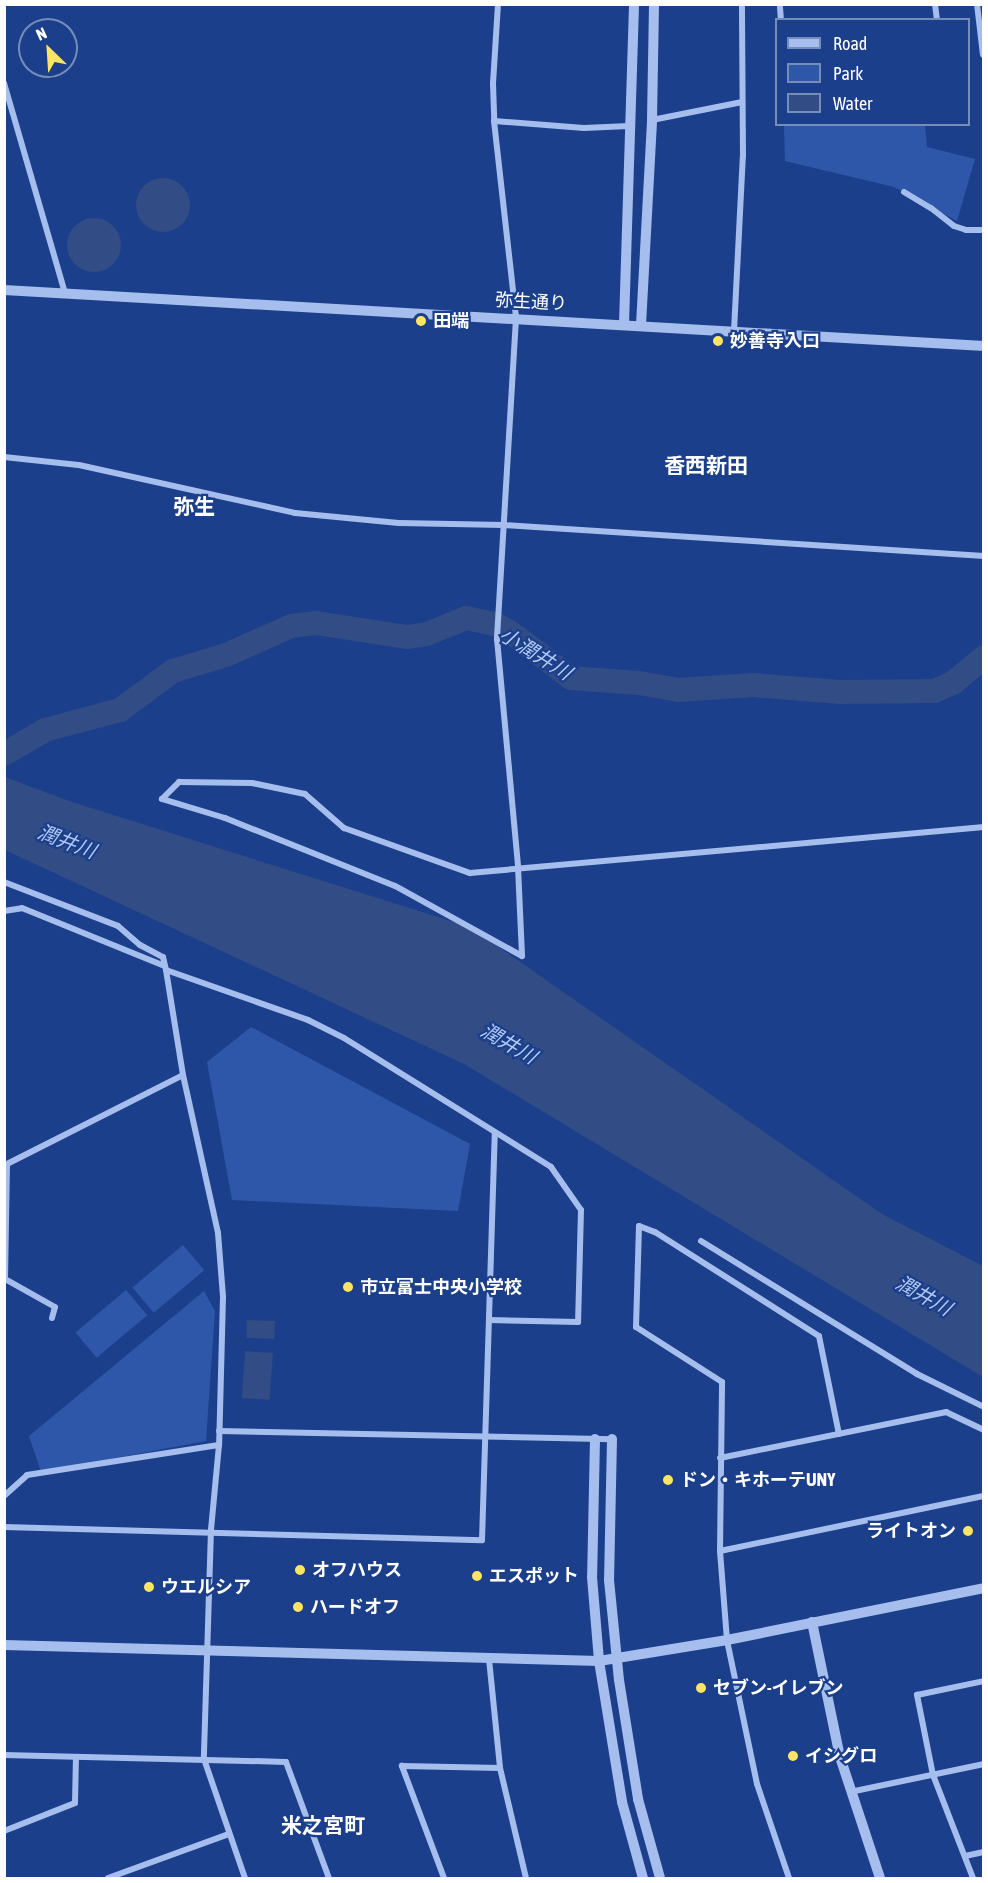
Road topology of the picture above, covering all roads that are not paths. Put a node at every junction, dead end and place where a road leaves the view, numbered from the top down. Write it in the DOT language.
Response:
graph roads {
  1 [pos="498,4"];
  2 [pos="634,4"];
  3 [pos="654,4"];
  4 [pos="742,4"];
  5 [pos="977,4"];
  6 [pos="780,7"];
  7 [pos="781,18"];
  8 [pos="982,55"];
  9 [pos="4,83"];
  10 [pos="742,102"];
  11 [pos="652,120"];
  12 [pos="494,121"];
  13 [pos="629,126"];
  14 [pos="904,192"];
  15 [pos="984,230"];
  16 [pos="4,290"];
  17 [pos="65,293"];
  18 [pos="516,318"];
  19 [pos="624,324"];
  20 [pos="641,325"];
  21 [pos="734,331"];
  22 [pos="984,346"];
  23 [pos="4,457"];
  24 [pos="504,525"];
  25 [pos="984,556"];
  26 [pos="984,827"];
  27 [pos="518,867"];
  28 [pos="4,882"];
  29 [pos="4,911"];
  30 [pos="165,968"];
  31 [pos="183,1074"];
  32 [pos="495,1133"];
  33 [pos="701,1241"];
  34 [pos="52,1318"];
  35 [pos="489,1320"];
  36 [pos="984,1407"];
  37 [pos="984,1430"];
  38 [pos="219,1431"];
  39 [pos="839,1434"];
  40 [pos="486,1437"];
  41 [pos="595,1439"];
  42 [pos="612,1439"];
  43 [pos="219,1445"];
  44 [pos="720,1458"];
  45 [pos="4,1496"];
  46 [pos="984,1496"];
  47 [pos="4,1527"];
  48 [pos="211,1530"];
  49 [pos="720,1551"];
  50 [pos="984,1587"];
  51 [pos="812,1622"];
  52 [pos="727,1640"];
  53 [pos="4,1645"];
  54 [pos="207,1650"];
  55 [pos="489,1659"];
  56 [pos="617,1660"];
  57 [pos="599,1661"];
  58 [pos="984,1681"];
  59 [pos="4,1755"];
  60 [pos="75,1757"];
  61 [pos="204,1759"];
  62 [pos="984,1764"];
  63 [pos="500,1768"];
  64 [pos="933,1775"];
  65 [pos="850,1792"];
  66 [pos="4,1831"];
  67 [pos="229,1834"];
  68 [pos="984,1852"];
  69 [pos="965,1856"];
  70 [pos="108,1878"];
  71 [pos="245,1878"];
  72 [pos="329,1878"];
  73 [pos="444,1878"];
  74 [pos="526,1878"];
  75 [pos="643,1878"];
  76 [pos="660,1878"];
  77 [pos="789,1878"];
  78 [pos="880,1878"];
  79 [pos="973,1878"];
  1 -- 12 [label="street"];
  2 -- 13 [label="street"];
  3 -- 11 [label="street"];
  4 -- 10 [label="street"];
  5 -- 8 [label="street"];
  6 -- 7 [label="street"];
  9 -- 17 [label="street"];
  10 -- 11 [label="street"];
  10 -- 21 [label="street"];
  11 -- 20 [label="street"];
  12 -- 13 [label="street"];
  12 -- 18 [label="street"];
  13 -- 19 [label="street"];
  14 -- 15 [label="street"];
  16 -- 17 [label="street, 弥生通り"];
  17 -- 18 [label="street, 弥生通り"];
  18 -- 19 [label="street, 弥生通り"];
  18 -- 24 [label="street"];
  19 -- 20 [label="street, 弥生通り"];
  20 -- 21 [label="street, 弥生通り"];
  21 -- 22 [label="street, 弥生通り"];
  23 -- 24 [label="street"];
  24 -- 25 [label="street"];
  24 -- 27 [label="street"];
  26 -- 27 [label="street"];
  27 -- 27 [label="street"];
  28 -- 30 [label="street"];
  29 -- 30 [label="street"];
  30 -- 31 [label="street"];
  30 -- 32 [label="street"];
  31 -- 34 [label="street"];
  31 -- 38 [label="street"];
  32 -- 35 [label="street"];
  32 -- 35 [label="street"];
  33 -- 36 [label="street"];
  35 -- 40 [label="street"];
  37 -- 39 [label="street"];
  38 -- 40 [label="street"];
  38 -- 43 [label="street"];
  39 -- 44 [label="street"];
  39 -- 44 [label="street"];
  40 -- 41 [label="street"];
  40 -- 48 [label="street"];
  41 -- 42 [label="street"];
  41 -- 57 [label="street"];
  42 -- 56 [label="street"];
  43 -- 45 [label="street"];
  43 -- 48 [label="street"];
  44 -- 49 [label="street"];
  46 -- 49 [label="street"];
  47 -- 48 [label="street"];
  48 -- 54 [label="street"];
  49 -- 52 [label="street"];
  50 -- 51 [label="street"];
  51 -- 52 [label="street"];
  51 -- 65 [label="street"];
  52 -- 56 [label="street"];
  52 -- 77 [label="street"];
  53 -- 54 [label="street"];
  54 -- 55 [label="street"];
  54 -- 61 [label="street"];
  55 -- 57 [label="street"];
  55 -- 63 [label="street"];
  56 -- 57 [label="street"];
  56 -- 76 [label="street"];
  57 -- 75 [label="street"];
  58 -- 64 [label="street"];
  59 -- 60 [label="street"];
  60 -- 61 [label="street"];
  60 -- 66 [label="street"];
  61 -- 67 [label="street"];
  61 -- 72 [label="street"];
  62 -- 64 [label="street"];
  63 -- 73 [label="street"];
  63 -- 74 [label="street"];
  64 -- 65 [label="street"];
  64 -- 69 [label="street"];
  65 -- 78 [label="street"];
  67 -- 70 [label="street"];
  67 -- 71 [label="street"];
  68 -- 69 [label="street"];
  69 -- 79 [label="street"];
}
